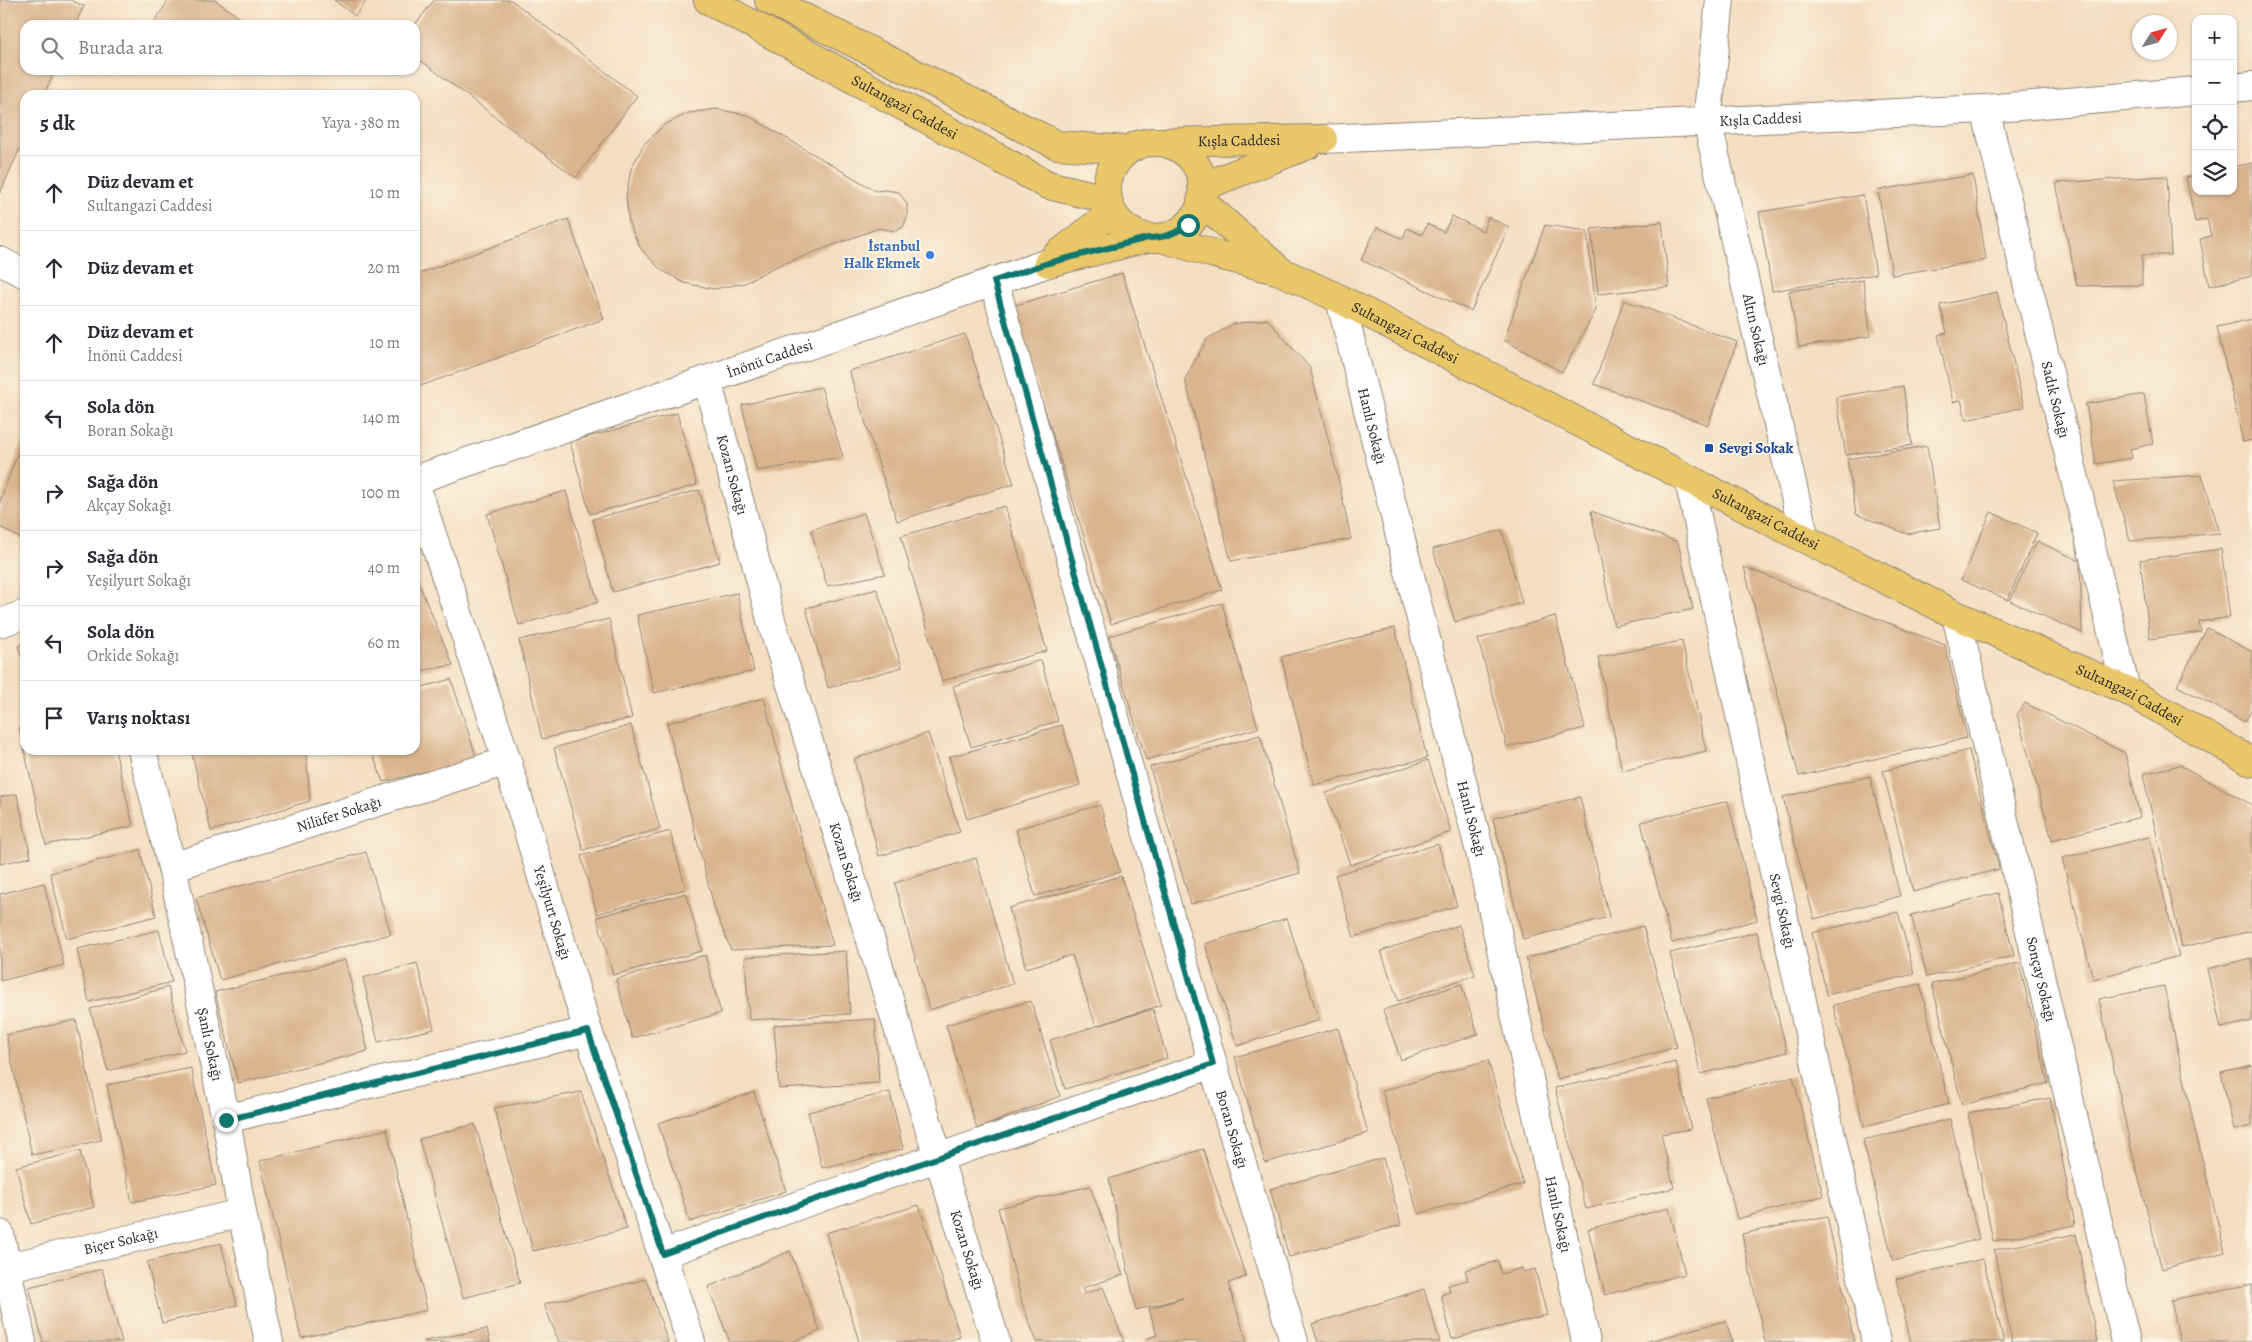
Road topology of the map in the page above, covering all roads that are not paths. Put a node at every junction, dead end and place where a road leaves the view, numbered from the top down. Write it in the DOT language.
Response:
graph roads {
  1 [pos="708,0"];
  2 [pos="769,0"];
  3 [pos="1720,0"];
  4 [pos="2252,86"];
  5 [pos="2237,88"];
  6 [pos="2192,91"];
  7 [pos="1985,108"];
  8 [pos="1707,121"];
  9 [pos="1323,139"];
  10 [pos="1155,142"];
  11 [pos="1128,150"];
  12 [pos="1202,194"];
  13 [pos="1110,206"];
  14 [pos="1155,238"];
  15 [pos="0,261"];
  16 [pos="1048,263"];
  17 [pos="1280,270"];
  18 [pos="20,271"];
  19 [pos="994,281"];
  20 [pos="1340,299"];
  21 [pos="707,380"];
  22 [pos="420,480"];
  23 [pos="1689,480"];
  24 [pos="420,497"];
  25 [pos="1805,539"];
  26 [pos="1956,615"];
  27 [pos="20,616"];
  28 [pos="0,623"];
  29 [pos="2126,690"];
  30 [pos="143,755"];
  31 [pos="507,761"];
  32 [pos="2252,762"];
  33 [pos="172,867"];
  34 [pos="588,1031"];
  35 [pos="1213,1064"];
  36 [pos="226,1120"];
  37 [pos="939,1157"];
  38 [pos="242,1213"];
  39 [pos="0,1234"];
  40 [pos="663,1254"];
  41 [pos="4,1269"];
  42 [pos="22,1342"];
  43 [pos="269,1342"];
  44 [pos="692,1342"];
  45 [pos="996,1342"];
  46 [pos="1294,1342"];
  47 [pos="1586,1342"];
  48 [pos="1876,1342"];
  49 [pos="2126,1342"];
  1 -- 13 [label="main road, Sultangazi Caddesi"];
  2 -- 11 [label="main road"];
  3 -- 8 [label="street, Altın Sokağı"];
  4 -- 5 [label="street"];
  6 -- 7 [label="street, Kışla Caddesi"];
  7 -- 8 [label="street, Kışla Caddesi"];
  7 -- 29 [label="street, Sadık Sokağı"];
  8 -- 9 [label="street, Kışla Caddesi"];
  8 -- 25 [label="street, Altın Sokağı"];
  9 -- 10 [label="main road, Kışla Caddesi"];
  9 -- 12 [label="main road, Kışla Caddesi"];
  10 -- 11 [label="main road"];
  10 -- 12 [label="main road, Sultangazi Caddesi"];
  11 -- 13 [label="main road"];
  12 -- 14 [label="main road"];
  12 -- 17 [label="main road, Sultangazi Caddesi"];
  13 -- 14 [label="main road, Sultangazi Caddesi"];
  13 -- 16 [label="main road, İnönü Caddesi"];
  14 -- 16 [label="main road"];
  14 -- 17 [label="main road, Sultangazi Caddesi"];
  15 -- 18 [label="street"];
  16 -- 19 [label="street, İnönü Caddesi"];
  17 -- 20 [label="main road, Sultangazi Caddesi"];
  19 -- 21 [label="street, İnönü Caddesi"];
  19 -- 35 [label="street, Boran Sokağı"];
  20 -- 23 [label="main road, Sultangazi Caddesi"];
  20 -- 47 [label="street, Hanlı Sokağı"];
  21 -- 22 [label="street, İnönü Caddesi"];
  21 -- 37 [label="street, Kozan Sokağı"];
  23 -- 25 [label="main road, Sultangazi Caddesi"];
  23 -- 48 [label="street, Sevgi Sokağı"];
  24 -- 31 [label="street, Yeşilyurt Sokağı"];
  25 -- 26 [label="main road, Sultangazi Caddesi"];
  26 -- 29 [label="main road, Sultangazi Caddesi"];
  26 -- 49 [label="street, Sonçay Sokağı"];
  27 -- 28 [label="street"];
  29 -- 32 [label="main road, Sultangazi Caddesi"];
  30 -- 33 [label="street, Şanlı Sokağı"];
  31 -- 33 [label="street, Nilüfer Sokağı"];
  31 -- 34 [label="street, Yeşilyurt Sokağı"];
  33 -- 36 [label="street, Şanlı Sokağı"];
  34 -- 36 [label="street"];
  34 -- 40 [label="street, Yeşilyurt Sokağı"];
  35 -- 37 [label="street"];
  35 -- 46 [label="street, Boran Sokağı"];
  36 -- 38 [label="street, Şanlı Sokağı"];
  37 -- 40 [label="street"];
  37 -- 45 [label="street, Kozan Sokağı"];
  38 -- 41 [label="street, Biçer Sokağı"];
  38 -- 43 [label="street, Şanlı Sokağı"];
  39 -- 41 [label="street"];
  40 -- 44 [label="street, Yeşilyurt Sokağı"];
  41 -- 42 [label="street"];
}
